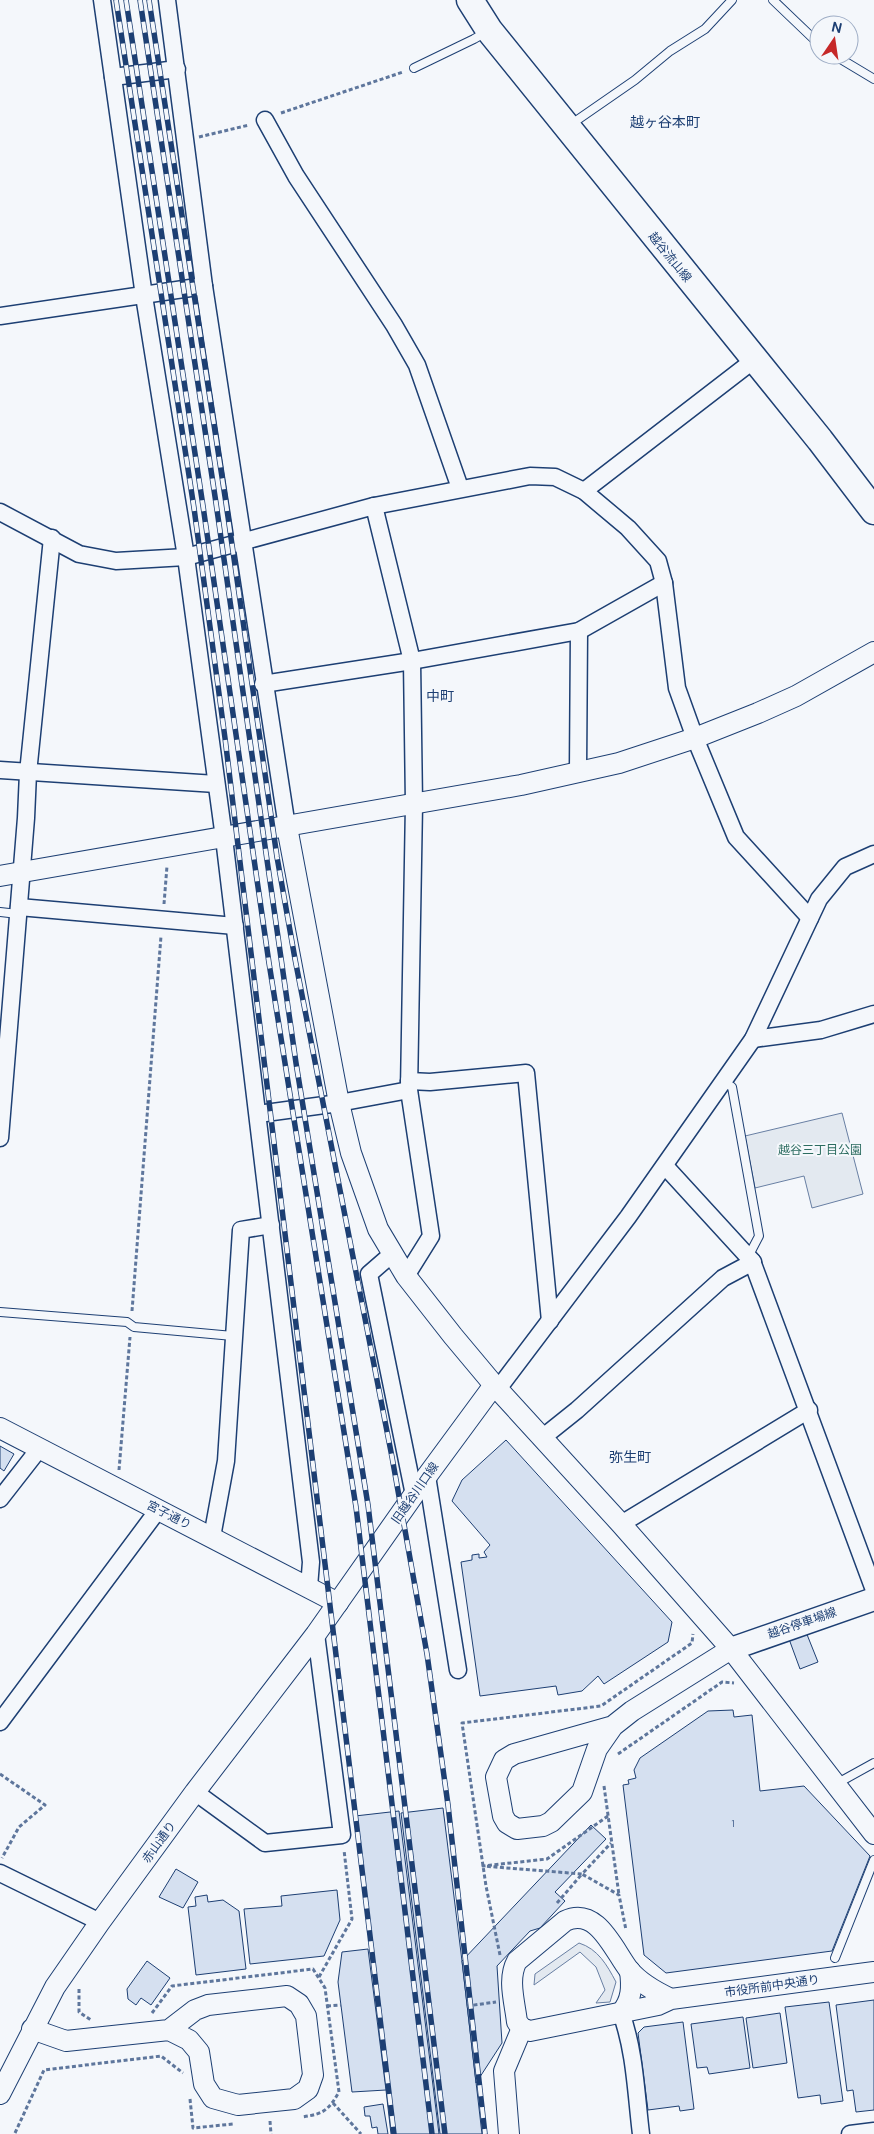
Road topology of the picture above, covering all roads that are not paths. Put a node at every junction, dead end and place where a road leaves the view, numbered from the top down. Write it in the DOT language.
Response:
graph roads {
  1 [pos="102,0"];
  2 [pos="167,0"];
  3 [pos="470,0"];
  4 [pos="732,0"];
  5 [pos="774,0"];
  6 [pos="489,30"];
  7 [pos="809,34"];
  8 [pos="851,65"];
  9 [pos="414,68"];
  10 [pos="177,70"];
  11 [pos="113,78"];
  12 [pos="874,79"];
  13 [pos="265,120"];
  14 [pos="569,126"];
  15 [pos="204,286"];
  16 [pos="144,296"];
  17 [pos="0,316"];
  18 [pos="754,360"];
  19 [pos="460,488"];
  20 [pos="584,491"];
  21 [pos="374,506"];
  22 [pos="874,511"];
  23 [pos="0,512"];
  24 [pos="52,538"];
  25 [pos="242,540"];
  26 [pos="186,557"];
  27 [pos="664,583"];
  28 [pos="579,631"];
  29 [pos="874,652"];
  30 [pos="412,661"];
  31 [pos="263,684"];
  32 [pos="695,738"];
  33 [pos="0,770"];
  34 [pos="28,772"];
  35 [pos="578,772"];
  36 [pos="216,784"];
  37 [pos="414,804"];
  38 [pos="287,827"];
  39 [pos="224,838"];
  40 [pos="874,854"];
  41 [pos="22,872"];
  42 [pos="0,876"];
  43 [pos="18,910"];
  44 [pos="0,912"];
  45 [pos="810,918"];
  46 [pos="235,926"];
  47 [pos="874,1014"];
  48 [pos="753,1039"];
  49 [pos="724,1082"];
  50 [pos="409,1085"];
  51 [pos="339,1103"];
  52 [pos="258,1114"];
  53 [pos="0,1138"];
  54 [pos="665,1166"];
  55 [pos="271,1225"];
  56 [pos="392,1254"];
  57 [pos="750,1260"];
  58 [pos="406,1276"];
  59 [pos="0,1312"];
  60 [pos="550,1321"];
  61 [pos="233,1336"];
  62 [pos="496,1387"];
  63 [pos="809,1410"];
  64 [pos="0,1428"];
  65 [pos="542,1438"];
  66 [pos="39,1449"];
  67 [pos="427,1476"];
  68 [pos="414,1495"];
  69 [pos="0,1499"];
  70 [pos="158,1510"];
  71 [pos="621,1524"];
  72 [pos="212,1537"];
  73 [pos="309,1588"];
  74 [pos="874,1590"];
  75 [pos="874,1599"];
  76 [pos="338,1602"];
  77 [pos="316,1634"];
  78 [pos="731,1649"];
  79 [pos="458,1670"];
  80 [pos="0,1722"];
  81 [pos="613,1726"];
  82 [pos="552,1743"];
  83 [pos="874,1763"];
  84 [pos="596,1776"];
  85 [pos="835,1785"];
  86 [pos="195,1792"];
  87 [pos="874,1834"];
  88 [pos="874,1860"];
  89 [pos="0,1873"];
  90 [pos="100,1922"];
  91 [pos="835,1958"];
  92 [pos="630,1971"];
  93 [pos="874,1972"];
  94 [pos="671,1999"];
  95 [pos="621,2013"];
  96 [pos="522,2028"];
  97 [pos="32,2029"];
  98 [pos="169,2030"];
  99 [pos="0,2094"];
  100 [pos="874,2131"];
  101 [pos="510,2134"];
  102 [pos="641,2134"];
  103 [pos="850,2134"];
  1 -- 11 [label="street"];
  2 -- 10 [label="street"];
  3 -- 6 [label="main road, 越谷流山線"];
  4 -- 14 [label="lane"];
  5 -- 7 [label="lane"];
  6 -- 9 [label="lane"];
  6 -- 14 [label="main road, 越谷流山線"];
  8 -- 12 [label="lane"];
  10 -- 11 [label="street"];
  10 -- 15 [label="street"];
  11 -- 16 [label="street"];
  13 -- 19 [label="street"];
  14 -- 18 [label="main road, 越谷流山線"];
  15 -- 16 [label="street"];
  15 -- 25 [label="street"];
  16 -- 17 [label="street"];
  16 -- 26 [label="street"];
  18 -- 20 [label="street"];
  18 -- 22 [label="main road, 越谷流山線"];
  19 -- 20 [label="street"];
  19 -- 21 [label="street"];
  20 -- 27 [label="street"];
  21 -- 25 [label="street"];
  21 -- 30 [label="street"];
  23 -- 24 [label="street"];
  24 -- 26 [label="street"];
  24 -- 34 [label="street"];
  25 -- 26 [label="street"];
  25 -- 31 [label="street"];
  26 -- 36 [label="street"];
  27 -- 28 [label="street"];
  27 -- 32 [label="street"];
  28 -- 30 [label="street"];
  28 -- 35 [label="street"];
  29 -- 32 [label="street"];
  30 -- 31 [label="street"];
  30 -- 37 [label="street"];
  31 -- 38 [label="street"];
  32 -- 35 [label="street"];
  32 -- 45 [label="street"];
  33 -- 34 [label="street"];
  34 -- 36 [label="street"];
  34 -- 41 [label="street"];
  35 -- 37 [label="street"];
  36 -- 39 [label="street"];
  37 -- 38 [label="street"];
  37 -- 50 [label="street"];
  38 -- 39 [label="street"];
  38 -- 51 [label="street"];
  39 -- 41 [label="street"];
  39 -- 46 [label="street"];
  40 -- 45 [label="street"];
  41 -- 42 [label="street"];
  41 -- 43 [label="street"];
  43 -- 44 [label="lane"];
  43 -- 46 [label="street"];
  43 -- 53 [label="street"];
  45 -- 48 [label="street"];
  46 -- 52 [label="street"];
  47 -- 48 [label="street"];
  48 -- 49 [label="street"];
  49 -- 54 [label="street"];
  49 -- 57 [label="lane"];
  50 -- 51 [label="street"];
  50 -- 58 [label="street"];
  50 -- 60 [label="street"];
  51 -- 52 [label="street"];
  51 -- 56 [label="street"];
  52 -- 55 [label="street"];
  54 -- 57 [label="street"];
  54 -- 60 [label="street"];
  55 -- 61 [label="street"];
  55 -- 73 [label="street"];
  56 -- 58 [label="street"];
  56 -- 68 [label="street"];
  57 -- 63 [label="street"];
  57 -- 65 [label="street"];
  58 -- 62 [label="street"];
  59 -- 61 [label="lane"];
  60 -- 62 [label="street"];
  61 -- 72 [label="street"];
  62 -- 65 [label="street"];
  62 -- 67 [label="street, 旧越谷川口線"];
  63 -- 71 [label="street"];
  63 -- 74 [label="street"];
  64 -- 66 [label="street, 宮子通り"];
  65 -- 71 [label="street"];
  66 -- 69 [label="street"];
  66 -- 70 [label="street, 宮子通り"];
  67 -- 68 [label="street, 旧越谷川口線"];
  67 -- 79 [label="street"];
  68 -- 76 [label="street, 旧越谷川口線"];
  70 -- 72 [label="street, 宮子通り"];
  70 -- 80 [label="street"];
  71 -- 78 [label="street"];
  72 -- 73 [label="street, 宮子通り"];
  73 -- 76 [label="street, 宮子通り"];
  75 -- 78 [label="main road, 越谷停車場線"];
  76 -- 77 [label="street, 赤山通り"];
  77 -- 86 [label="street, 赤山通り"];
  77 -- 86 [label="street"];
  78 -- 81 [label="street"];
  78 -- 85 [label="street"];
  81 -- 82 [label="street"];
  81 -- 84 [label="street"];
  82 -- 84 [label="street"];
  82 -- 84 [label="street"];
  83 -- 85 [label="lane"];
  85 -- 87 [label="street"];
  86 -- 90 [label="street, 赤山通り"];
  88 -- 91 [label="lane"];
  89 -- 90 [label="street"];
  90 -- 97 [label="street, 赤山通り"];
  92 -- 94 [label="street"];
  92 -- 95 [label="street"];
  92 -- 96 [label="street"];
  93 -- 94 [label="street, 市役所前中央通り"];
  94 -- 95 [label="street, 市役所前中央通り"];
  95 -- 96 [label="street"];
  95 -- 102 [label="street"];
  96 -- 101 [label="street"];
  97 -- 98 [label="street"];
  97 -- 99 [label="street, 赤山通り"];
  98 -- 98 [label="street"];
  100 -- 103 [label="street"];
}
